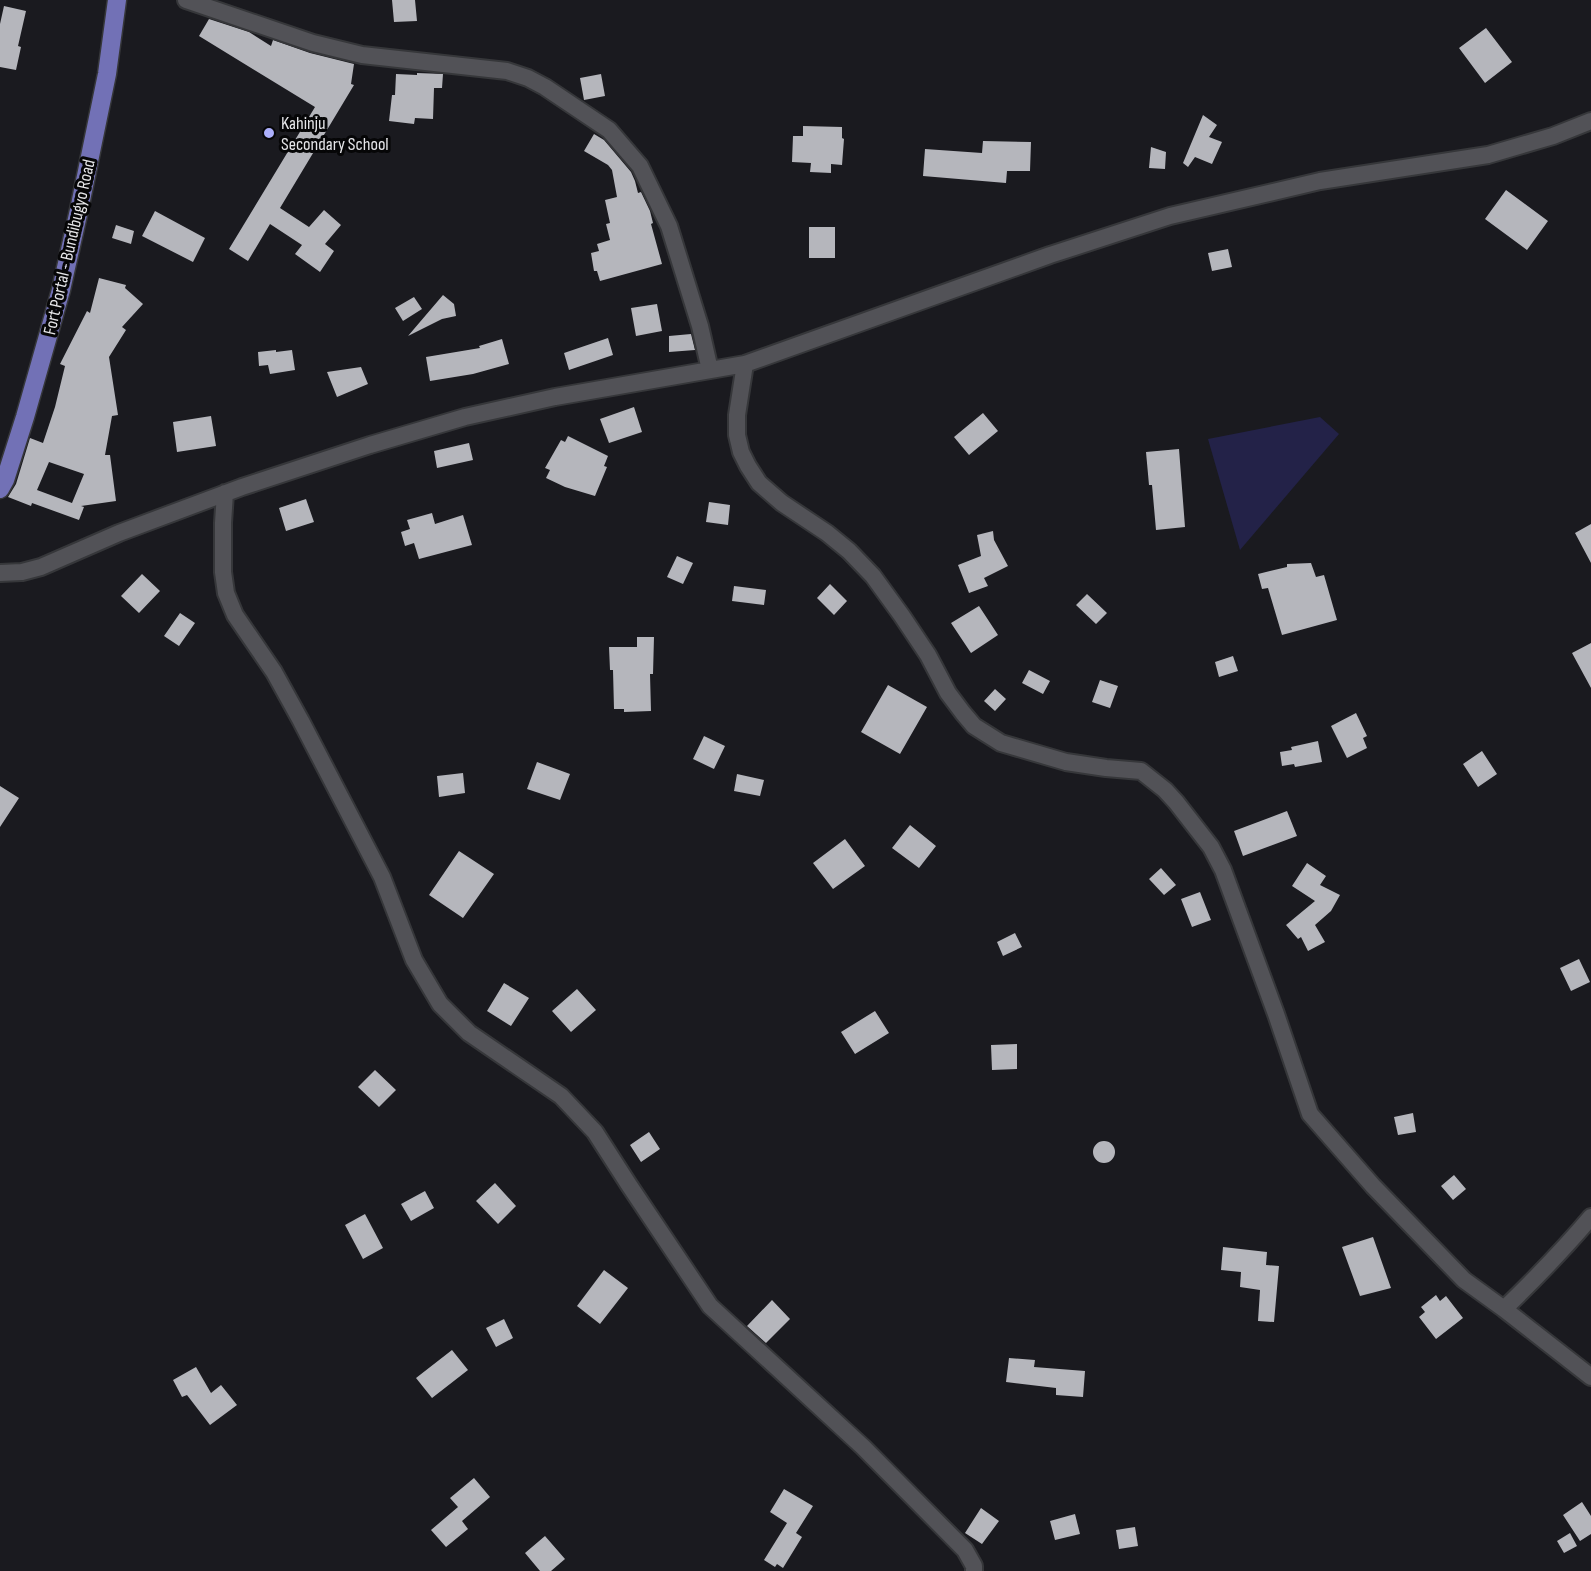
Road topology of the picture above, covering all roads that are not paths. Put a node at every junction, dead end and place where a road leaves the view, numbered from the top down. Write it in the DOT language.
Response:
graph roads {
  1 [pos="117,0"];
  2 [pos="186,0"];
  3 [pos="1591,121"];
  4 [pos="745,364"];
  5 [pos="710,370"];
  6 [pos="0,489"];
  7 [pos="225,493"];
  8 [pos="0,573"];
  9 [pos="1591,1217"];
  10 [pos="1504,1309"];
  11 [pos="1591,1377"];
  12 [pos="974,1571"];
  1 -- 6 [label="main road, Fort Portal - Bundibugyo Road"];
  2 -- 5 [label="street"];
  3 -- 4 [label="street"];
  4 -- 5 [label="street"];
  4 -- 10 [label="street"];
  5 -- 7 [label="street"];
  7 -- 8 [label="street"];
  7 -- 12 [label="street"];
  9 -- 10 [label="street"];
  10 -- 11 [label="street"];
}
